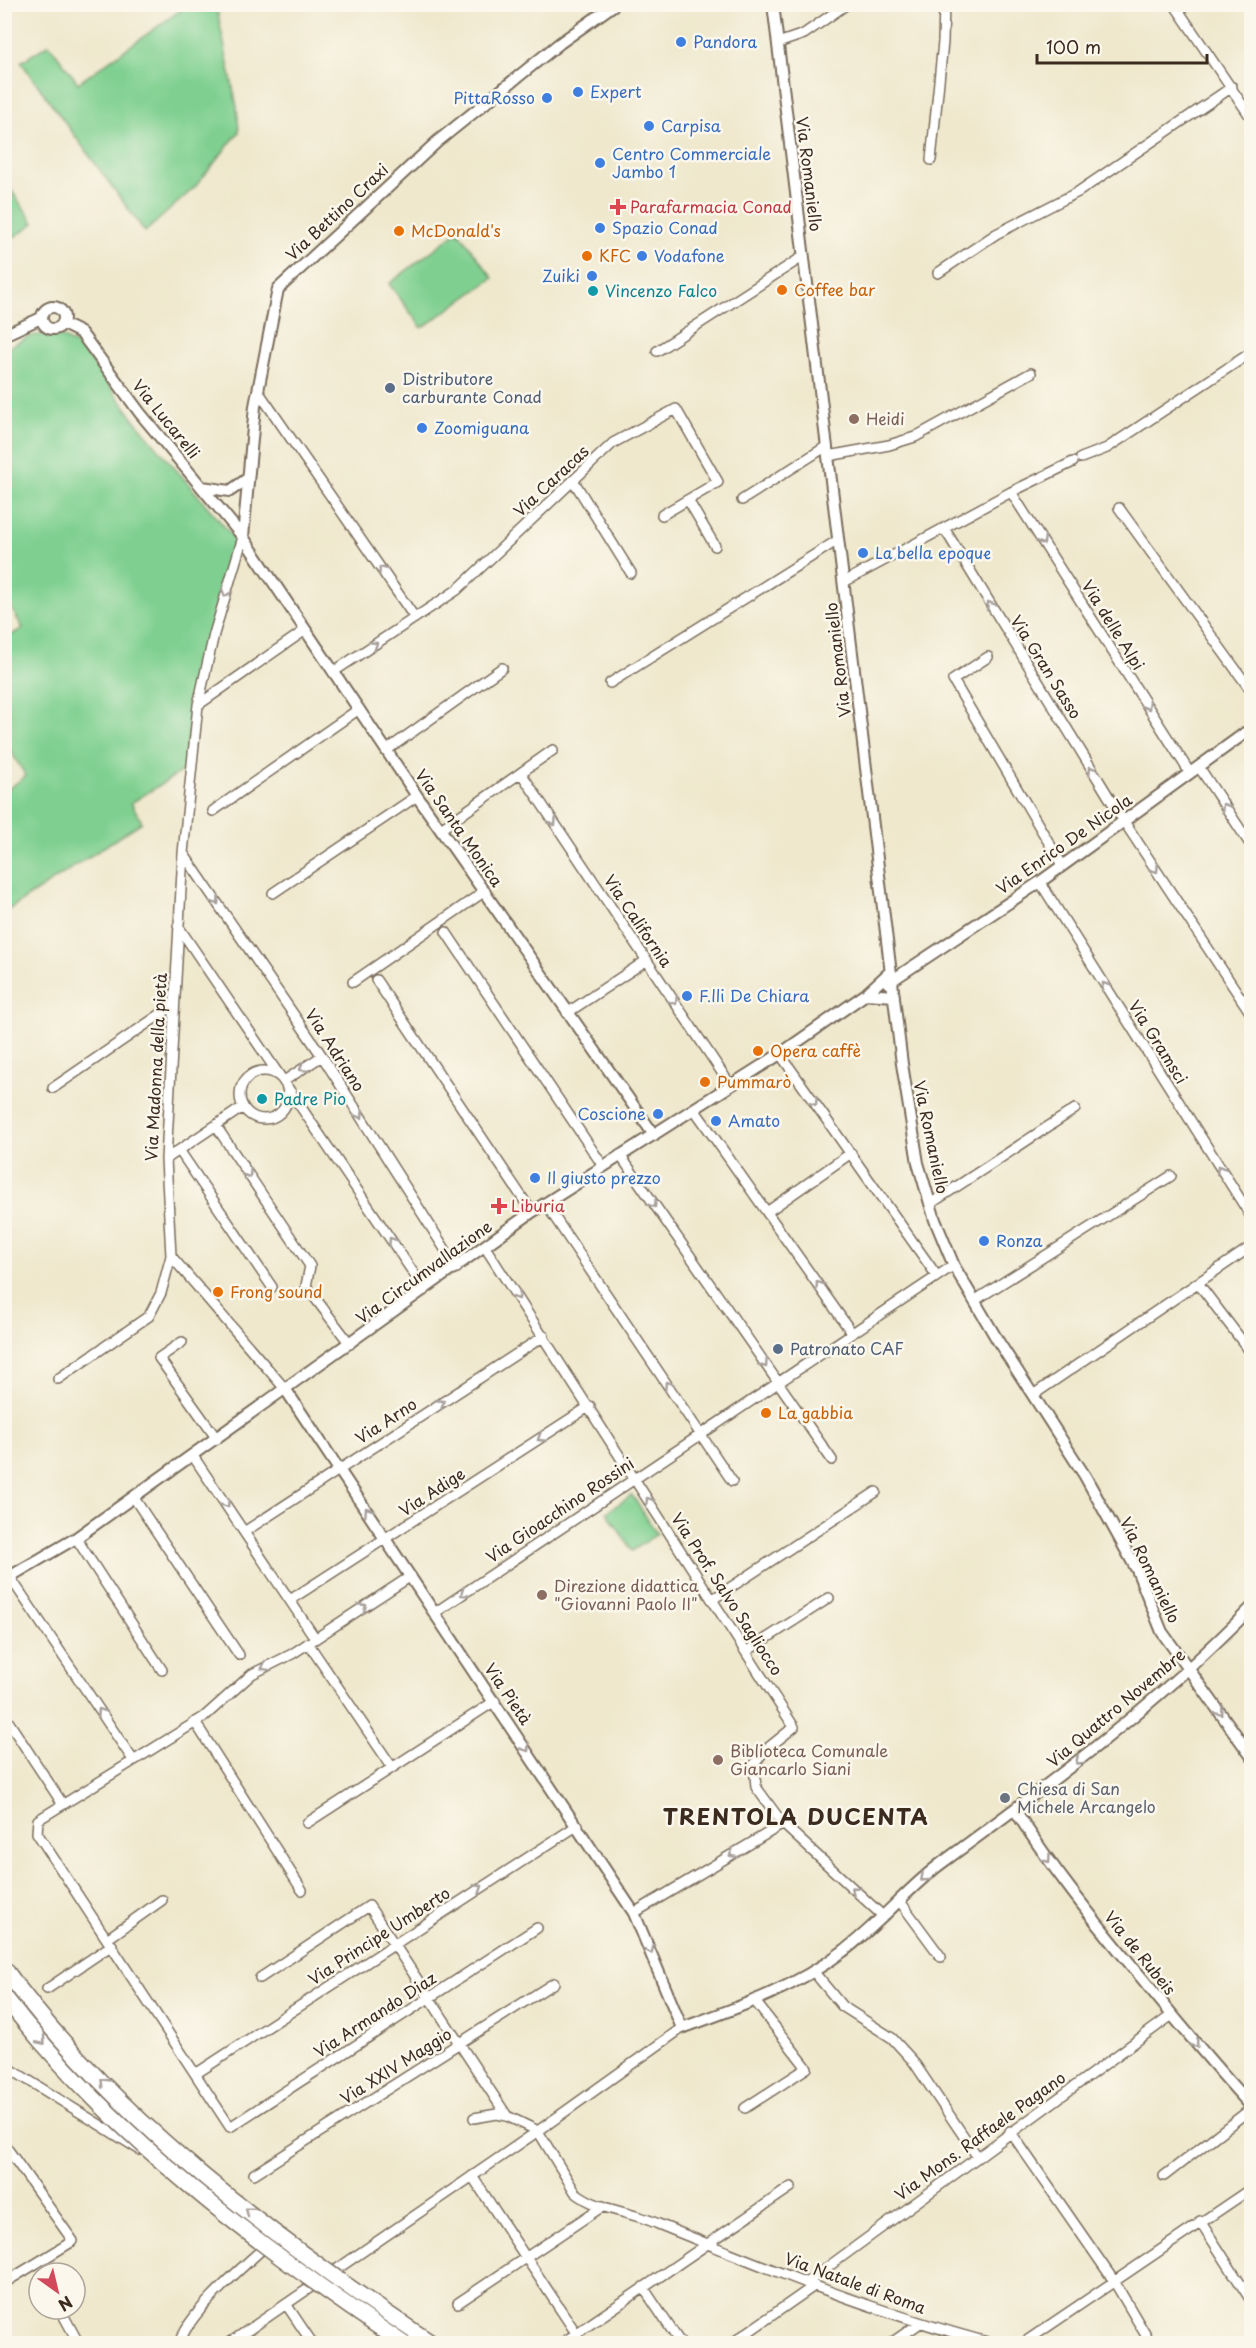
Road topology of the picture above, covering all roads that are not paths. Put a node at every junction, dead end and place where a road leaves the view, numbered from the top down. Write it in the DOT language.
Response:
graph roads {
  1 [pos="615,4"];
  2 [pos="773,4"];
  3 [pos="847,4"];
  4 [pos="944,4"];
  5 [pos="1174,4"];
  6 [pos="778,43"];
  7 [pos="1232,87"];
  8 [pos="1251,119"];
  9 [pos="931,160"];
  10 [pos="804,256"];
  11 [pos="938,273"];
  12 [pos="41,318"];
  13 [pos="63,324"];
  14 [pos="4,335"];
  15 [pos="657,351"];
  16 [pos="1251,352"];
  17 [pos="1031,373"];
  18 [pos="258,391"];
  19 [pos="828,451"];
  20 [pos="247,480"];
  21 [pos="573,480"];
  22 [pos="202,487"];
  23 [pos="1011,492"];
  24 [pos="688,500"];
  25 [pos="742,500"];
  26 [pos="1119,508"];
  27 [pos="662,515"];
  28 [pos="944,528"];
  29 [pos="243,537"];
  30 [pos="838,540"];
  31 [pos="715,546"];
  32 [pos="631,573"];
  33 [pos="844,582"];
  34 [pos="415,618"];
  35 [pos="304,630"];
  36 [pos="988,657"];
  37 [pos="502,668"];
  38 [pos="333,672"];
  39 [pos="610,682"];
  40 [pos="1251,692"];
  41 [pos="198,705"];
  42 [pos="359,709"];
  43 [pos="1251,728"];
  44 [pos="387,750"];
  45 [pos="553,750"];
  46 [pos="1194,770"];
  47 [pos="520,774"];
  48 [pos="417,796"];
  49 [pos="213,810"];
  50 [pos="1123,820"];
  51 [pos="441,829"];
  52 [pos="1251,847"];
  53 [pos="183,853"];
  54 [pos="1062,865"];
  55 [pos="1040,882"];
  56 [pos="485,891"];
  57 [pos="273,893"];
  58 [pos="178,926"];
  59 [pos="446,932"];
  60 [pos="646,960"];
  61 [pos="891,976"];
  62 [pos="376,980"];
  63 [pos="353,982"];
  64 [pos="871,994"];
  65 [pos="894,996"];
  66 [pos="174,1005"];
  67 [pos="567,1012"];
  68 [pos="1251,1015"];
  69 [pos="780,1054"];
  70 [pos="321,1056"];
  71 [pos="284,1081"];
  72 [pos="731,1086"];
  73 [pos="53,1088"];
  74 [pos="243,1107"];
  75 [pos="694,1109"];
  76 [pos="1075,1109"];
  77 [pos="216,1126"];
  78 [pos="654,1135"];
  79 [pos="179,1150"];
  80 [pos="851,1153"];
  81 [pos="620,1155"];
  82 [pos="166,1159"];
  83 [pos="603,1166"];
  84 [pos="1171,1176"];
  85 [pos="545,1203"];
  86 [pos="930,1204"];
  87 [pos="532,1212"];
  88 [pos="767,1212"];
  89 [pos="1251,1218"];
  90 [pos="485,1246"];
  91 [pos="1251,1246"];
  92 [pos="171,1256"];
  93 [pos="954,1265"];
  94 [pos="457,1268"];
  95 [pos="938,1276"];
  96 [pos="1198,1283"];
  97 [pos="272,1287"];
  98 [pos="425,1290"];
  99 [pos="975,1301"];
  100 [pos="852,1333"];
  101 [pos="544,1336"];
  102 [pos="182,1342"];
  103 [pos="1248,1342"];
  104 [pos="350,1344"];
  105 [pos="1251,1354"];
  106 [pos="58,1379"];
  107 [pos="777,1383"];
  108 [pos="286,1390"];
  109 [pos="1033,1395"];
  110 [pos="590,1406"];
  111 [pos="701,1433"];
  112 [pos="217,1439"];
  113 [pos="193,1456"];
  114 [pos="832,1460"];
  115 [pos="339,1469"];
  116 [pos="635,1479"];
  117 [pos="732,1481"];
  118 [pos="876,1492"];
  119 [pos="134,1498"];
  120 [pos="244,1532"];
  121 [pos="76,1538"];
  122 [pos="387,1540"];
  123 [pos="411,1576"];
  124 [pos="7,1578"];
  125 [pos="829,1598"];
  126 [pos="713,1599"];
  127 [pos="290,1600"];
  128 [pos="1251,1607"];
  129 [pos="436,1612"];
  130 [pos="312,1640"];
  131 [pos="747,1651"];
  132 [pos="239,1655"];
  133 [pos="1187,1668"];
  134 [pos="162,1670"];
  135 [pos="495,1701"];
  136 [pos="4,1715"];
  137 [pos="195,1722"];
  138 [pos="1251,1757"];
  139 [pos="133,1760"];
  140 [pos="392,1767"];
  141 [pos="60,1800"];
  142 [pos="1015,1810"];
  143 [pos="307,1822"];
  144 [pos="783,1824"];
  145 [pos="578,1825"];
  146 [pos="302,1890"];
  147 [pos="162,1900"];
  148 [pos="899,1900"];
  149 [pos="634,1912"];
  150 [pos="884,1917"];
  151 [pos="537,1928"];
  152 [pos="110,1942"];
  153 [pos="395,1942"];
  154 [pos="940,1957"];
  155 [pos="4,1968"];
  156 [pos="813,1971"];
  157 [pos="260,1978"];
  158 [pos="554,1983"];
  159 [pos="47,1989"];
  160 [pos="4,1996"];
  161 [pos="429,1998"];
  162 [pos="754,2000"];
  163 [pos="1172,2015"];
  164 [pos="682,2028"];
  165 [pos="459,2044"];
  166 [pos="4,2065"];
  167 [pos="197,2073"];
  168 [pos="1251,2107"];
  169 [pos="745,2108"];
  170 [pos="507,2116"];
  171 [pos="474,2118"];
  172 [pos="538,2131"];
  173 [pos="1010,2131"];
  174 [pos="4,2144"];
  175 [pos="977,2156"];
  176 [pos="254,2174"];
  177 [pos="472,2176"];
  178 [pos="1164,2176"];
  179 [pos="791,2187"];
  180 [pos="1251,2188"];
  181 [pos="603,2206"];
  182 [pos="1200,2221"];
  183 [pos="271,2241"];
  184 [pos="706,2244"];
  185 [pos="525,2258"];
  186 [pos="48,2261"];
  187 [pos="27,2274"];
  188 [pos="322,2277"];
  189 [pos="1114,2281"];
  190 [pos="4,2283"];
  191 [pos="810,2284"];
  192 [pos="643,2287"];
  193 [pos="1251,2302"];
  194 [pos="458,2303"];
  195 [pos="285,2304"];
  196 [pos="67,2321"];
  197 [pos="920,2323"];
  198 [pos="576,2333"];
  199 [pos="404,2339"];
  200 [pos="79,2343"];
  201 [pos="179,2343"];
  202 [pos="228,2343"];
  203 [pos="313,2343"];
  204 [pos="394,2343"];
  205 [pos="417,2343"];
  206 [pos="433,2343"];
  207 [pos="561,2343"];
  208 [pos="681,2343"];
  209 [pos="731,2343"];
  210 [pos="890,2343"];
  211 [pos="995,2343"];
  212 [pos="1022,2343"];
  213 [pos="1151,2343"];
  1 -- 18 [label="street, Via Bettino Craxi"];
  2 -- 6 [label="street, Via Romaniello"];
  3 -- 6 [label="street"];
  4 -- 9 [label="street"];
  5 -- 7 [label="street"];
  6 -- 10 [label="street, Via Romaniello"];
  7 -- 8 [label="street"];
  7 -- 11 [label="street"];
  10 -- 15 [label="street"];
  10 -- 19 [label="street, Via Romaniello"];
  12 -- 13 [label="street, Via Lucarelli"];
  12 -- 13 [label="street, Via Lucarelli"];
  12 -- 14 [label="street, Via Lucarelli"];
  13 -- 22 [label="street, Via Lucarelli"];
  16 -- 23 [label="street"];
  17 -- 19 [label="street"];
  18 -- 20 [label="street, Via Bettino Craxi"];
  34 -- 18 [label="street, one-way"];
  19 -- 25 [label="street"];
  19 -- 30 [label="street, Via Romaniello"];
  20 -- 22 [label="street"];
  20 -- 29 [label="street, Via Bettino Craxi"];
  21 -- 24 [label="street, Via Caracas"];
  21 -- 32 [label="street"];
  21 -- 34 [label="street, Via Caracas"];
  22 -- 29 [label="street, Via Lucarelli"];
  23 -- 28 [label="street"];
  23 -- 46 [label="street, Via delle Alpi, one-way"];
  24 -- 27 [label="street, Via Caracas"];
  24 -- 31 [label="street"];
  26 -- 40 [label="street"];
  28 -- 33 [label="street"];
  50 -- 28 [label="street, Via Gran Sasso, one-way"];
  29 -- 35 [label="street, Via Santa Monica"];
  29 -- 41 [label="street, Via Madonna della pietà, one-way"];
  30 -- 33 [label="street, Via Romaniello"];
  30 -- 39 [label="street"];
  33 -- 61 [label="street, Via Romaniello"];
  38 -- 34 [label="street, Via Caracas, one-way"];
  35 -- 38 [label="street, Via Santa Monica"];
  35 -- 41 [label="street"];
  36 -- 54 [label="street"];
  37 -- 44 [label="street"];
  38 -- 42 [label="street, Via Santa Monica"];
  41 -- 53 [label="street, Via Madonna della pietà"];
  42 -- 44 [label="street, Via Santa Monica"];
  42 -- 49 [label="street"];
  43 -- 46 [label="street, Via Enrico De Nicola"];
  44 -- 48 [label="street, Via Santa Monica"];
  45 -- 47 [label="street"];
  46 -- 50 [label="street, Via Enrico De Nicola"];
  52 -- 46 [label="street, Via delle Alpi, one-way"];
  47 -- 51 [label="street"];
  47 -- 60 [label="street, Via California, one-way"];
  48 -- 51 [label="street, Via Santa Monica"];
  48 -- 57 [label="street"];
  50 -- 54 [label="street, Via Enrico De Nicola"];
  50 -- 68 [label="street, Via Gran Sasso, one-way"];
  51 -- 56 [label="street, Via Santa Monica"];
  53 -- 58 [label="street, Via Madonna della pietà"];
  53 -- 70 [label="street, Via Adriano, one-way"];
  54 -- 55 [label="street, Via Enrico De Nicola"];
  55 -- 61 [label="street, Via Enrico De Nicola"];
  89 -- 55 [label="street, Via Gramsci, one-way"];
  56 -- 63 [label="street"];
  56 -- 67 [label="street, Via Santa Monica"];
  58 -- 66 [label="street, Via Madonna della pietà"];
  58 -- 71 [label="street"];
  59 -- 83 [label="street"];
  60 -- 67 [label="street"];
  60 -- 72 [label="street, Via California, one-way"];
  61 -- 64 [label="street, Via Circumvallazione"];
  61 -- 65 [label="street, Via Romaniello"];
  62 -- 87 [label="street"];
  64 -- 65 [label="street"];
  64 -- 69 [label="street, Via Circumvallazione"];
  65 -- 86 [label="street, Via Romaniello"];
  66 -- 73 [label="street"];
  66 -- 82 [label="street, Via Madonna della pietà"];
  67 -- 78 [label="street, Via Santa Monica"];
  69 -- 72 [label="street, Via Circumvallazione"];
  69 -- 80 [label="street, one-way"];
  70 -- 71 [label="street, one-way"];
  70 -- 94 [label="street, Via Adriano, one-way"];
  71 -- 74 [label="street"];
  71 -- 74 [label="street"];
  98 -- 71 [label="street, one-way"];
  72 -- 75 [label="street, Via Circumvallazione"];
  74 -- 77 [label="street"];
  75 -- 78 [label="street, Via Circumvallazione"];
  75 -- 88 [label="street"];
  76 -- 86 [label="street"];
  77 -- 79 [label="street"];
  77 -- 104 [label="street, one-way"];
  78 -- 81 [label="street, Via Circumvallazione"];
  79 -- 82 [label="street"];
  79 -- 97 [label="street"];
  80 -- 88 [label="street"];
  80 -- 95 [label="street"];
  81 -- 83 [label="street, Via Circumvallazione"];
  81 -- 107 [label="street, one-way"];
  82 -- 92 [label="street, Via Madonna della pietà"];
  83 -- 85 [label="street, Via Circumvallazione"];
  84 -- 99 [label="street"];
  85 -- 87 [label="street, Via Circumvallazione"];
  111 -- 85 [label="street, one-way"];
  86 -- 93 [label="street, Via Romaniello"];
  87 -- 90 [label="street, Via Circumvallazione"];
  100 -- 88 [label="street, one-way"];
  90 -- 94 [label="street, Via Circumvallazione"];
  90 -- 101 [label="street, Via Prof. Salvo Sagliocco, one-way"];
  91 -- 96 [label="street"];
  92 -- 106 [label="street"];
  92 -- 108 [label="street"];
  93 -- 95 [label="street, Via Gioacchino Rossini"];
  93 -- 99 [label="street, Via Romaniello"];
  94 -- 98 [label="street, Via Circumvallazione"];
  95 -- 100 [label="street, Via Gioacchino Rossini"];
  96 -- 103 [label="street"];
  96 -- 109 [label="street"];
  98 -- 104 [label="street, Via Circumvallazione"];
  99 -- 109 [label="street, Via Romaniello"];
  100 -- 107 [label="street, Via Gioacchino Rossini"];
  101 -- 110 [label="street, Via Prof. Salvo Sagliocco"];
  115 -- 101 [label="street, Via Arno, one-way"];
  102 -- 112 [label="street"];
  103 -- 105 [label="street"];
  104 -- 108 [label="street, Via Circumvallazione"];
  107 -- 111 [label="street, Via Gioacchino Rossini"];
  107 -- 114 [label="street"];
  108 -- 112 [label="street, Via Circumvallazione"];
  108 -- 115 [label="street, Via Pietà"];
  109 -- 133 [label="street, Via Romaniello"];
  110 -- 116 [label="street, Via Prof. Salvo Sagliocco"];
  110 -- 122 [label="street, Via Adige, one-way"];
  111 -- 116 [label="street, Via Gioacchino Rossini"];
  111 -- 117 [label="street"];
  112 -- 113 [label="street, Via Circumvallazione"];
  113 -- 119 [label="street, Via Circumvallazione"];
  113 -- 120 [label="street, one-way"];
  115 -- 120 [label="street, Via Arno"];
  122 -- 115 [label="street, Via Pietà, one-way"];
  126 -- 116 [label="street, Via Prof. Salvo Sagliocco, one-way"];
  116 -- 129 [label="street, Via Gioacchino Rossini, one-way"];
  118 -- 126 [label="street"];
  119 -- 121 [label="street, Via Circumvallazione"];
  119 -- 132 [label="street"];
  120 -- 127 [label="street"];
  121 -- 124 [label="street, Via Circumvallazione"];
  121 -- 134 [label="street"];
  122 -- 123 [label="street, Via Pietà"];
  122 -- 127 [label="street, Via Adige"];
  123 -- 129 [label="street, Via Pietà"];
  130 -- 123 [label="street, one-way"];
  139 -- 124 [label="street, one-way"];
  125 -- 131 [label="street"];
  126 -- 131 [label="street, Via Prof. Salvo Sagliocco"];
  127 -- 130 [label="street"];
  128 -- 133 [label="street, Via Quattro Novembre"];
  129 -- 135 [label="street, Via Pietà"];
  130 -- 137 [label="street, one-way"];
  130 -- 140 [label="street"];
  131 -- 144 [label="street, Via Prof. Salvo Sagliocco"];
  133 -- 138 [label="street, Via Romaniello, one-way"];
  133 -- 142 [label="street, Via Quattro Novembre, one-way"];
  135 -- 140 [label="street"];
  135 -- 145 [label="street, Via Pietà, one-way"];
  136 -- 141 [label="street"];
  137 -- 139 [label="street"];
  137 -- 146 [label="street"];
  139 -- 152 [label="street"];
  140 -- 143 [label="street"];
  142 -- 148 [label="street, Via Quattro Novembre, one-way"];
  142 -- 163 [label="street, Via de Rubeis, one-way"];
  144 -- 149 [label="street, one-way"];
  150 -- 144 [label="street, one-way"];
  145 -- 149 [label="street, Via Pietà"];
  153 -- 145 [label="street, Via Principe Umberto, one-way"];
  147 -- 152 [label="street"];
  148 -- 150 [label="street, Via Quattro Novembre"];
  148 -- 154 [label="street"];
  149 -- 164 [label="street, Via Pietà, one-way"];
  150 -- 156 [label="street, Via Quattro Novembre"];
  151 -- 161 [label="street, Via Armando Diaz"];
  152 -- 159 [label="street"];
  152 -- 167 [label="street"];
  153 -- 157 [label="street"];
  153 -- 161 [label="street"];
  153 -- 167 [label="street, Via Principe Umberto"];
  206 -- 155 [label="highway, one-way, bridge"];
  156 -- 162 [label="street, Via Quattro Novembre"];
  156 -- 175 [label="street"];
  158 -- 165 [label="street, Via XXIV Maggio"];
  160 -- 199 [label="highway, one-way, bridge"];
  161 -- 165 [label="street"];
  161 -- 167 [label="street, Via Armando Diaz"];
  162 -- 164 [label="street, Via Quattro Novembre"];
  162 -- 169 [label="street"];
  163 -- 168 [label="street, Via de Rubeis, one-way"];
  163 -- 173 [label="street, Via Mons. Raffaele Pagano"];
  164 -- 172 [label="street"];
  165 -- 170 [label="street"];
  165 -- 176 [label="street, Via XXIV Maggio"];
  166 -- 183 [label="street"];
  168 -- 178 [label="street"];
  170 -- 171 [label="street"];
  170 -- 172 [label="street"];
  172 -- 177 [label="street"];
  172 -- 181 [label="street, Via Natale di Roma"];
  173 -- 175 [label="street, Via Mons. Raffaele Pagano"];
  173 -- 189 [label="street"];
  174 -- 186 [label="street"];
  175 -- 191 [label="street, Via Mons. Raffaele Pagano"];
  177 -- 185 [label="street"];
  177 -- 188 [label="street"];
  179 -- 184 [label="street"];
  180 -- 182 [label="street"];
  181 -- 184 [label="street, Via Natale di Roma"];
  181 -- 185 [label="street"];
  182 -- 189 [label="street"];
  182 -- 193 [label="street"];
  183 -- 188 [label="street"];
  183 -- 201 [label="street"];
  184 -- 191 [label="street, Via Natale di Roma"];
  184 -- 192 [label="street"];
  185 -- 194 [label="street"];
  185 -- 198 [label="street"];
  187 -- 190 [label="street"];
  188 -- 195 [label="street"];
  188 -- 199 [label="street"];
  189 -- 212 [label="street"];
  189 -- 213 [label="street"];
  191 -- 197 [label="street, Via Natale di Roma"];
  191 -- 209 [label="street, Via Mons. Raffaele Pagano"];
  192 -- 198 [label="street"];
  192 -- 208 [label="street"];
  195 -- 202 [label="street"];
  195 -- 203 [label="street"];
  196 -- 200 [label="street"];
  197 -- 210 [label="street"];
  197 -- 211 [label="street, Via Natale di Roma"];
  198 -- 207 [label="street"];
  199 -- 204 [label="street"];
  199 -- 205 [label="street"];
}
